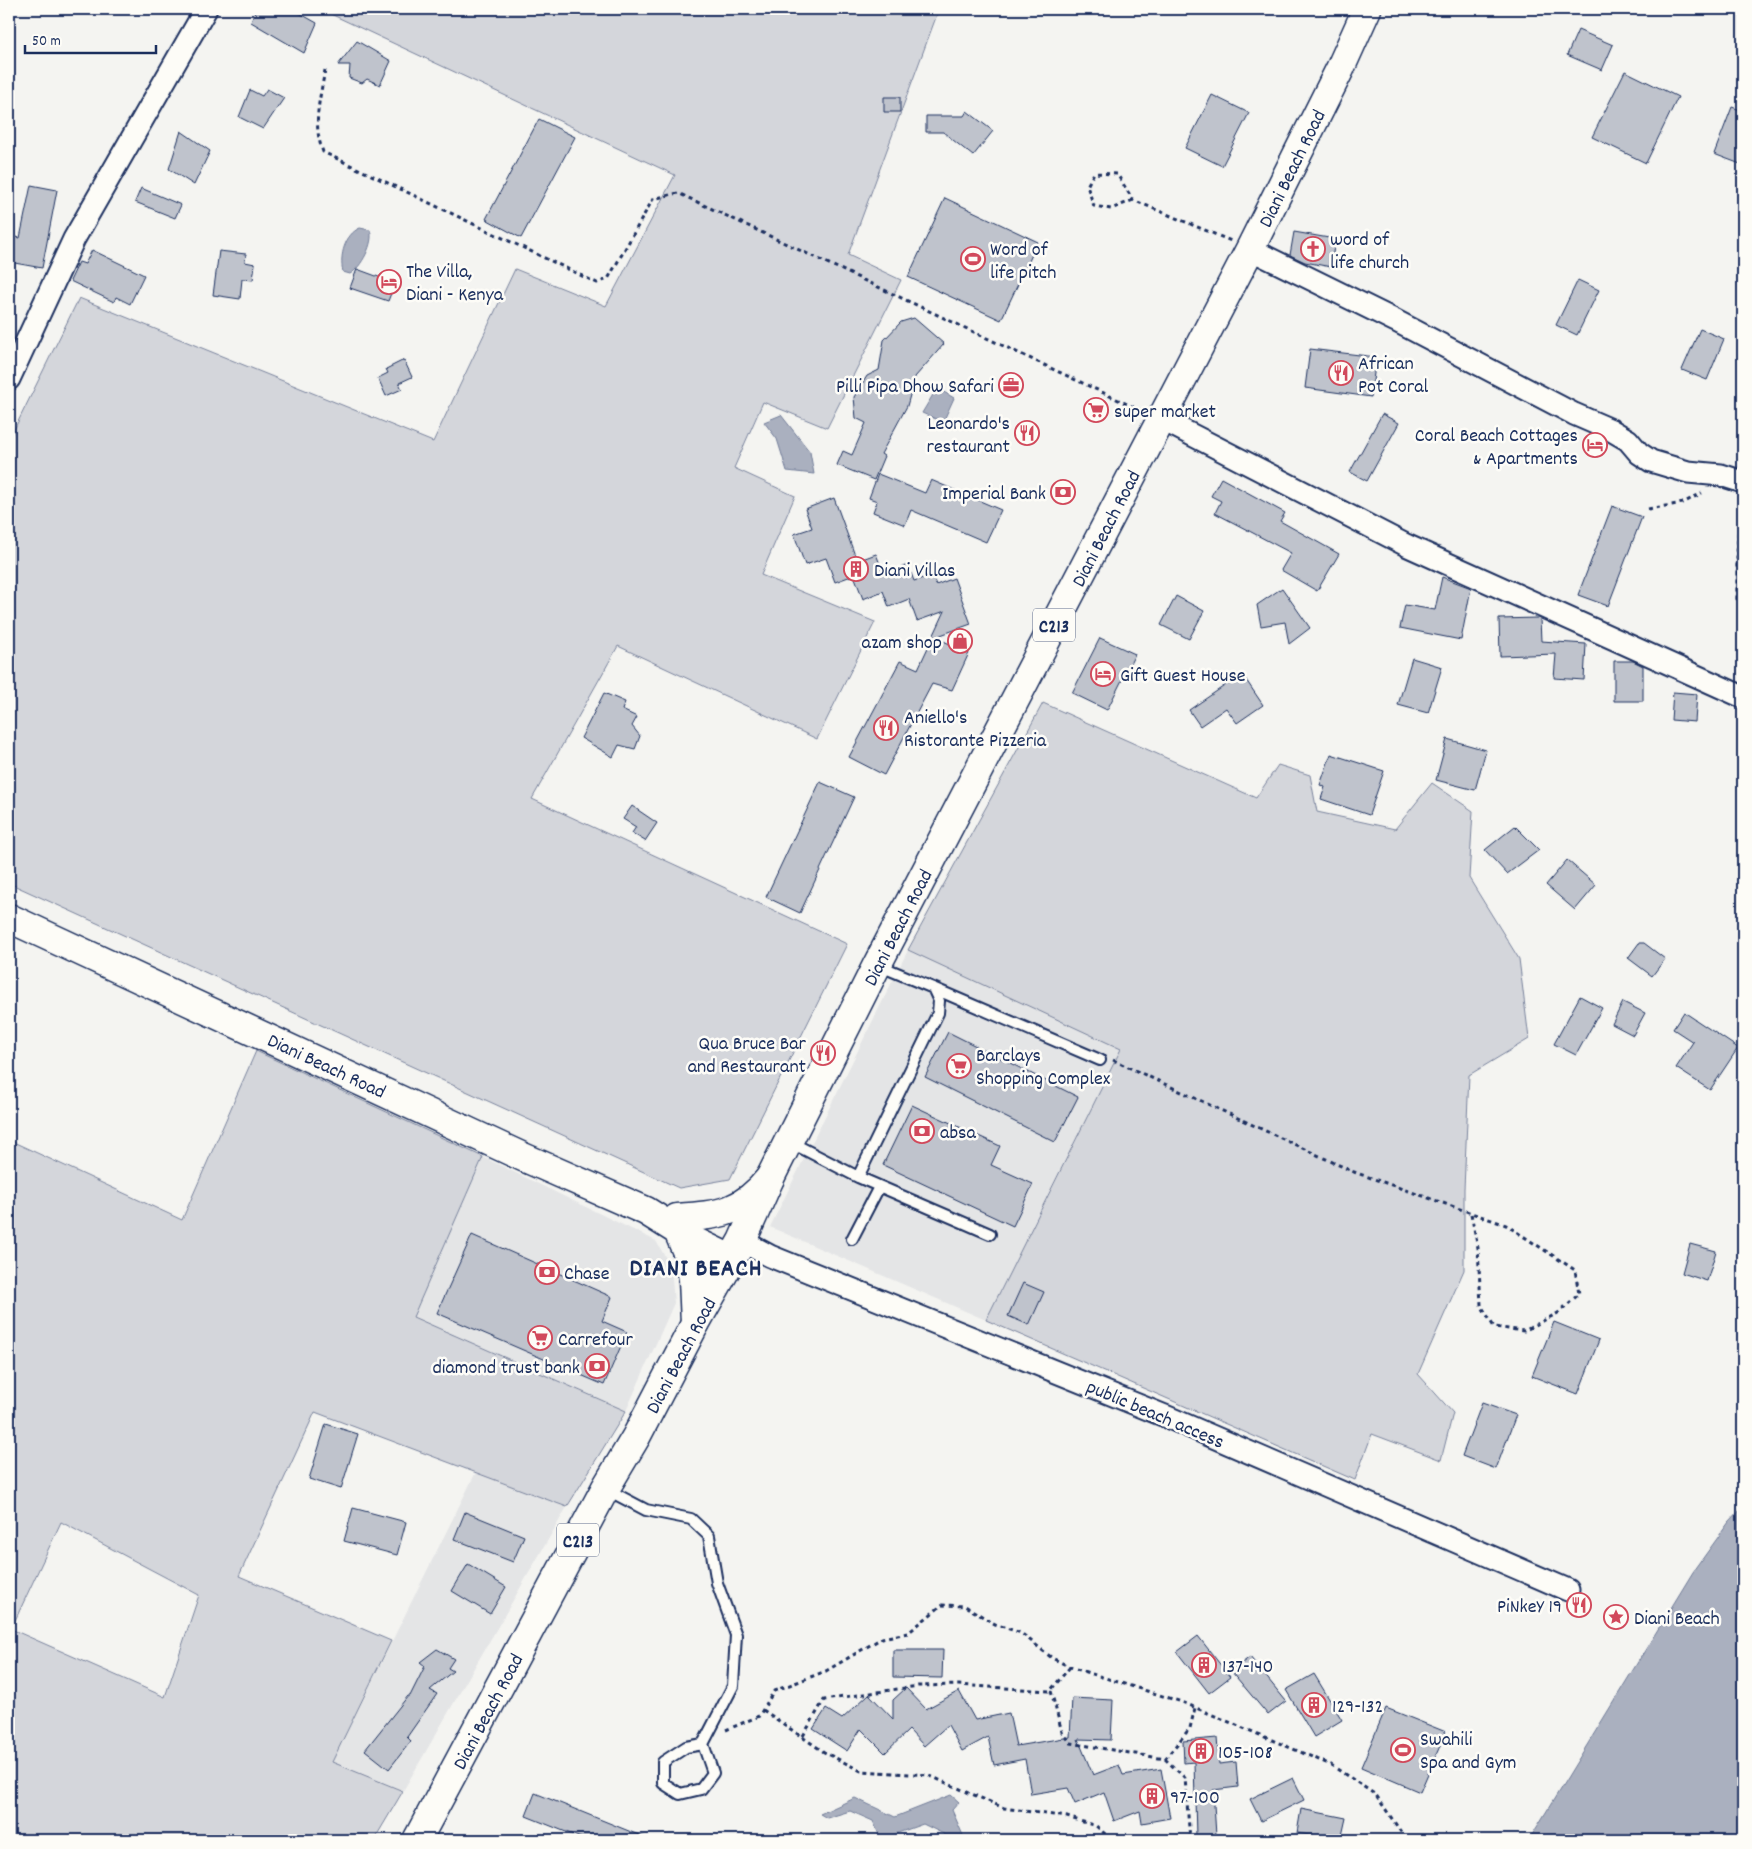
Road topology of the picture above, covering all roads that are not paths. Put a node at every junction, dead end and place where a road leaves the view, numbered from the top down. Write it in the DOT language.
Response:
graph roads {
  1 [pos="206,9"];
  2 [pos="1367,9"];
  3 [pos="1250,249"];
  4 [pos="9,379"];
  5 [pos="1161,419"];
  6 [pos="1743,482"];
  7 [pos="1743,697"];
  8 [pos="9,918"];
  9 [pos="878,965"];
  10 [pos="933,988"];
  11 [pos="1105,1059"];
  12 [pos="789,1142"];
  13 [pos="858,1177"];
  14 [pos="770,1178"];
  15 [pos="879,1187"];
  16 [pos="677,1224"];
  17 [pos="990,1234"];
  18 [pos="852,1239"];
  19 [pos="736,1250"];
  20 [pos="695,1324"];
  21 [pos="605,1488"];
  22 [pos="1568,1590"];
  23 [pos="703,1744"];
  24 [pos="417,1840"];
  1 -- 4 [label="street"];
  2 -- 3 [label="main road, Diani Beach Road / C213"];
  3 -- 5 [label="main road, Diani Beach Road / C213"];
  3 -- 6 [label="street"];
  5 -- 7 [label="street"];
  5 -- 9 [label="main road, Diani Beach Road / C213"];
  8 -- 16 [label="main road, Diani Beach Road"];
  9 -- 10 [label="lane"];
  9 -- 12 [label="main road, Diani Beach Road / C213"];
  10 -- 11 [label="lane"];
  10 -- 13 [label="lane"];
  12 -- 13 [label="lane"];
  12 -- 14 [label="main road, Diani Beach Road / C213"];
  13 -- 15 [label="lane"];
  14 -- 16 [label="main road"];
  14 -- 19 [label="main road, Diani Beach Road / C213"];
  15 -- 17 [label="lane"];
  15 -- 18 [label="lane"];
  16 -- 19 [label="main road"];
  16 -- 20 [label="main road"];
  19 -- 20 [label="main road, Diani Beach Road / C213"];
  19 -- 22 [label="street, public beach access"];
  20 -- 21 [label="main road, Diani Beach Road / C213"];
  21 -- 23 [label="lane"];
  21 -- 24 [label="main road, Diani Beach Road / C213"];
  23 -- 23 [label="lane"];
}
